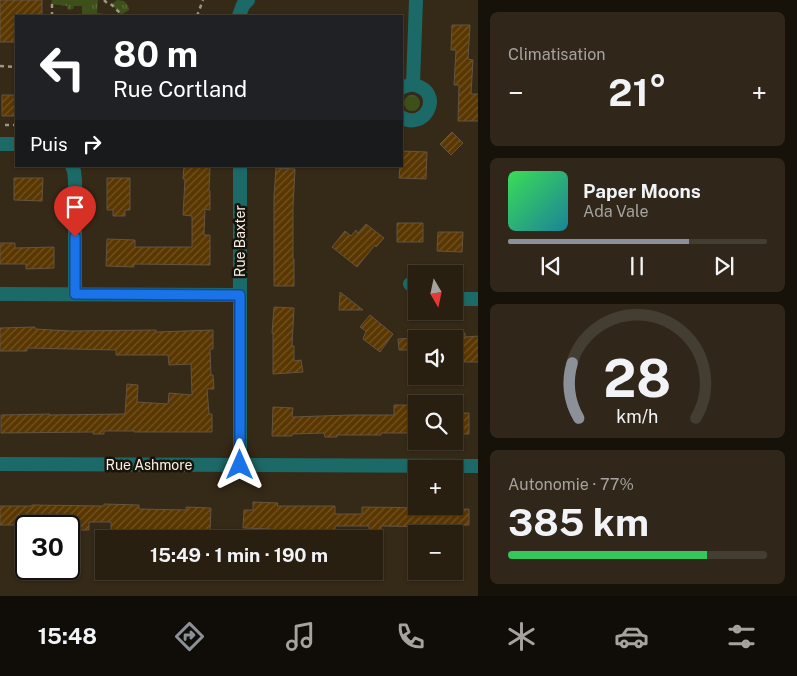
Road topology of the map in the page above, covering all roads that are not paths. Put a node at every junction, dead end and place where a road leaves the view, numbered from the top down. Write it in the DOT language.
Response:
graph roads {
  1 [pos="248,0"];
  2 [pos="416,0"];
  3 [pos="239,15"];
  4 [pos="407,86"];
  5 [pos="403,118"];
  6 [pos="0,144"];
  7 [pos="15,144"];
  8 [pos="72,167"];
  9 [pos="240,167"];
  10 [pos="0,294"];
  11 [pos="75,294"];
  12 [pos="240,295"];
  13 [pos="463,299"];
  14 [pos="478,299"];
  15 [pos="0,464"];
  16 [pos="240,465"];
  17 [pos="478,466"];
  1 -- 3 [label="street"];
  2 -- 4 [label="street"];
  4 -- 5 [label="street"];
  6 -- 7 [label="street"];
  8 -- 11 [label="street"];
  9 -- 12 [label="street, Rue Baxter"];
  10 -- 11 [label="street"];
  11 -- 12 [label="street"];
  12 -- 16 [label="street, Rue Baxter"];
  13 -- 14 [label="street"];
  15 -- 16 [label="street, Rue Ashmore"];
  16 -- 17 [label="street, Rue Ashmore"];
}
